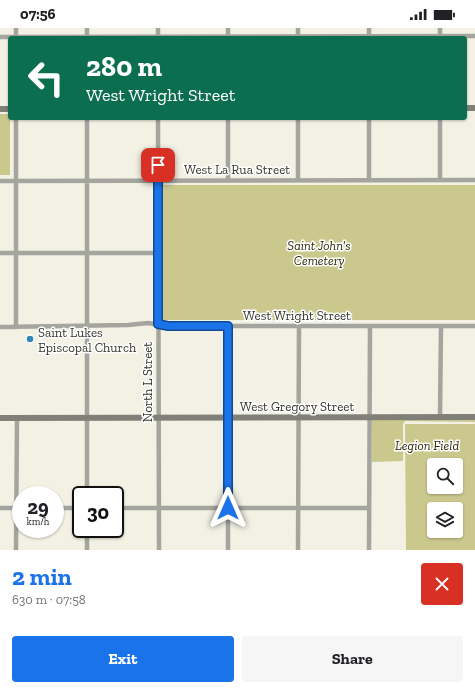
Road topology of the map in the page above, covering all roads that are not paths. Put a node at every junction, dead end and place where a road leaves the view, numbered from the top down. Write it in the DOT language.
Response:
graph roads {
  1 [pos="16,120"];
  2 [pos="87,120"];
  3 [pos="158,120"];
  4 [pos="228,120"];
  5 [pos="298,120"];
  6 [pos="369,120"];
  7 [pos="440,120"];
  8 [pos="228,180"];
  9 [pos="298,180"];
  10 [pos="369,180"];
  11 [pos="440,180"];
  12 [pos="475,180"];
  13 [pos="0,181"];
  14 [pos="16,181"];
  15 [pos="87,181"];
  16 [pos="158,181"];
  17 [pos="0,253"];
  18 [pos="16,253"];
  19 [pos="87,253"];
  20 [pos="158,253"];
  21 [pos="158,324"];
  22 [pos="87,326"];
  23 [pos="228,326"];
  24 [pos="299,326"];
  25 [pos="370,326"];
  26 [pos="441,326"];
  27 [pos="475,326"];
  28 [pos="0,327"];
  29 [pos="16,327"];
  30 [pos="87,417"];
  31 [pos="158,417"];
  32 [pos="228,417"];
  33 [pos="298,417"];
  34 [pos="369,417"];
  35 [pos="440,417"];
  36 [pos="475,417"];
  37 [pos="0,418"];
  38 [pos="17,418"];
  39 [pos="19,486"];
  40 [pos="87,486"];
  41 [pos="0,508"];
  42 [pos="12,508"];
  43 [pos="124,508"];
  44 [pos="159,508"];
  45 [pos="228,508"];
  46 [pos="298,508"];
  47 [pos="369,508"];
  48 [pos="17,538"];
  49 [pos="87,538"];
  50 [pos="16,550"];
  51 [pos="87,550"];
  52 [pos="158,550"];
  53 [pos="228,550"];
  54 [pos="298,550"];
  55 [pos="369,550"];
  1 -- 14 [label="street"];
  2 -- 15 [label="street"];
  3 -- 16 [label="street, North L Street"];
  4 -- 8 [label="street"];
  5 -- 9 [label="street"];
  6 -- 10 [label="street"];
  7 -- 11 [label="street"];
  8 -- 9 [label="street, West La Rua Street"];
  8 -- 16 [label="street, West La Rua Street"];
  9 -- 10 [label="street, West La Rua Street"];
  10 -- 11 [label="street, West La Rua Street"];
  11 -- 12 [label="street, West La Rua Street"];
  13 -- 14 [label="street, West La Rua Street"];
  14 -- 15 [label="street, West La Rua Street"];
  14 -- 18 [label="street"];
  15 -- 16 [label="street, West La Rua Street"];
  15 -- 19 [label="street"];
  16 -- 20 [label="street, North L Street"];
  17 -- 18 [label="street"];
  18 -- 19 [label="street"];
  18 -- 29 [label="street"];
  19 -- 20 [label="street"];
  19 -- 22 [label="street"];
  20 -- 21 [label="street, North L Street"];
  21 -- 22 [label="street, West Wright Street"];
  21 -- 23 [label="street, West Wright Street"];
  21 -- 31 [label="street, North L Street"];
  22 -- 29 [label="street, West Wright Street"];
  22 -- 30 [label="street"];
  23 -- 24 [label="street, West Wright Street"];
  23 -- 32 [label="street"];
  24 -- 25 [label="street, West Wright Street"];
  24 -- 33 [label="street"];
  25 -- 26 [label="street, West Wright Street"];
  25 -- 34 [label="street"];
  26 -- 27 [label="street, West Wright Street"];
  26 -- 35 [label="street"];
  28 -- 29 [label="street, West Wright Street"];
  30 -- 31 [label="street, West Gregory Street"];
  30 -- 38 [label="street, West Gregory Street"];
  30 -- 40 [label="street"];
  31 -- 32 [label="street, West Gregory Street"];
  31 -- 44 [label="street, North L Street"];
  32 -- 33 [label="street, West Gregory Street"];
  32 -- 45 [label="street"];
  33 -- 34 [label="street, West Gregory Street"];
  33 -- 46 [label="street"];
  34 -- 35 [label="street, West Gregory Street"];
  34 -- 47 [label="street"];
  35 -- 36 [label="street, West Gregory Street"];
  37 -- 38 [label="street, West Gregory Street"];
  38 -- 39 [label="street"];
  41 -- 42 [label="street"];
  43 -- 44 [label="street"];
  44 -- 45 [label="street"];
  44 -- 52 [label="street, North L Street"];
  45 -- 46 [label="street"];
  45 -- 53 [label="street"];
  46 -- 47 [label="street"];
  46 -- 54 [label="street"];
  47 -- 55 [label="street"];
  48 -- 50 [label="street"];
  49 -- 51 [label="street"];
}
